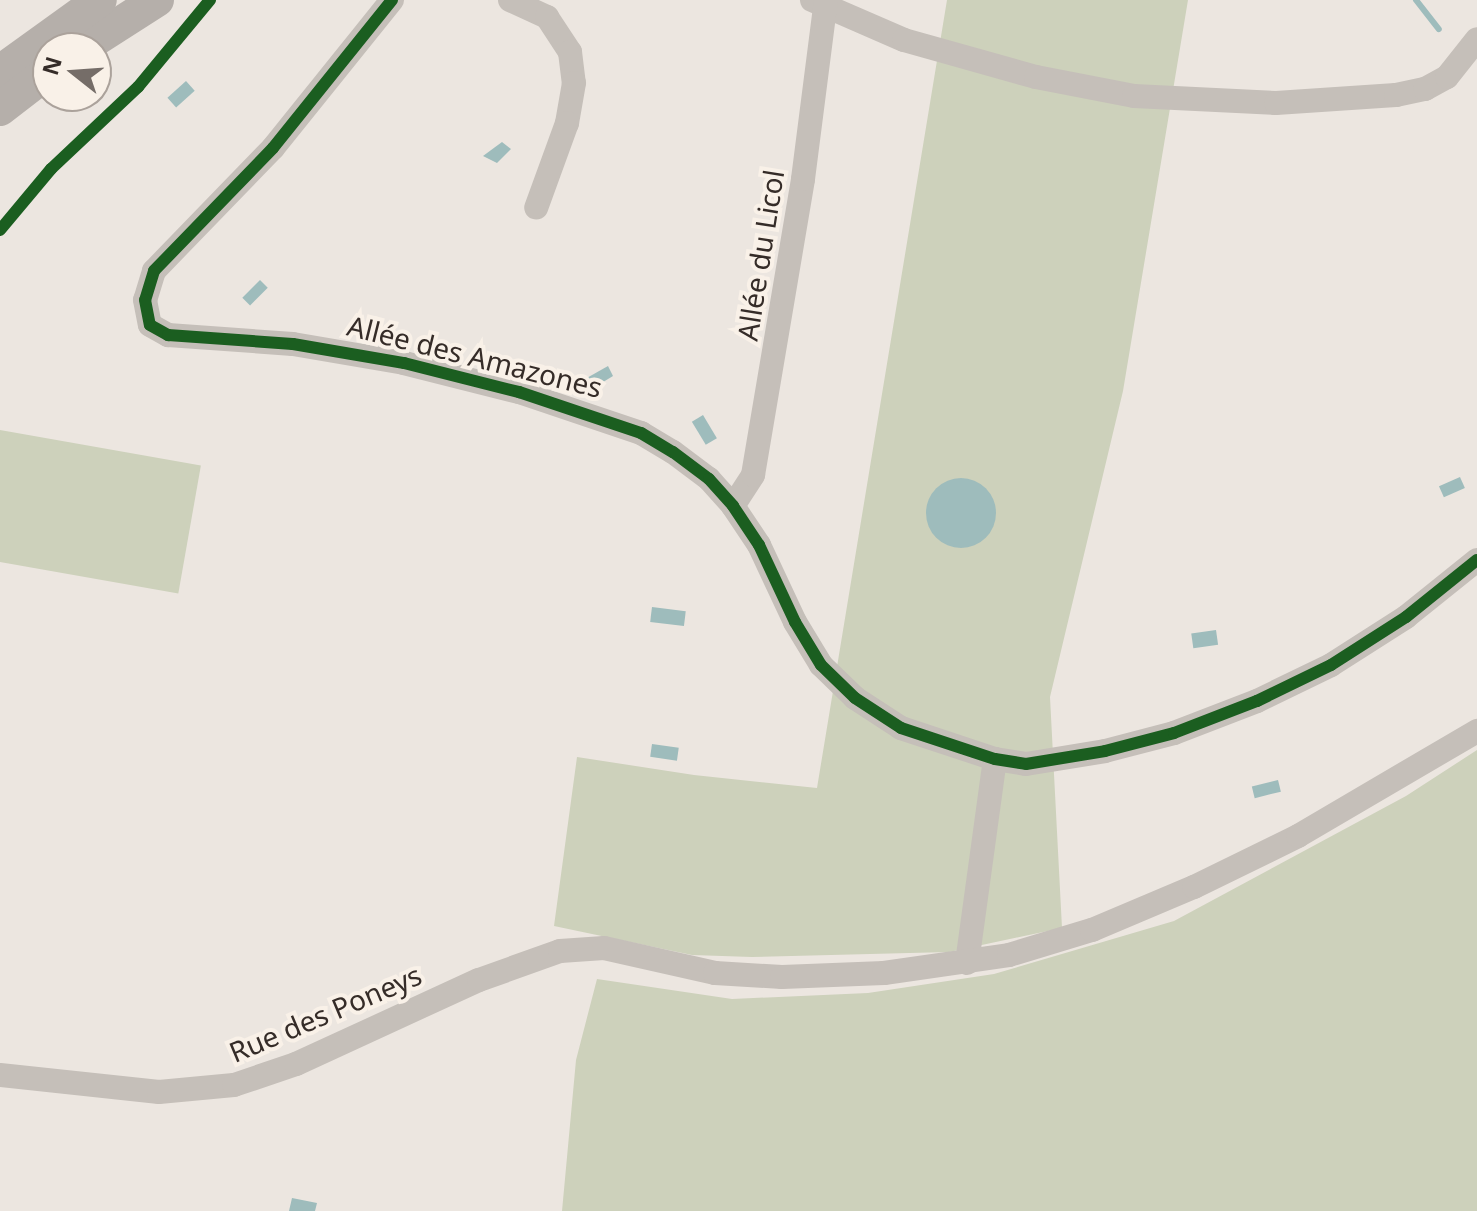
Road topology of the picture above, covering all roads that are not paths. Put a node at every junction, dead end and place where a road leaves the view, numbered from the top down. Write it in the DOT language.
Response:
graph roads {
  1 [pos="100,0"];
  2 [pos="157,0"];
  3 [pos="392,0"];
  4 [pos="510,0"];
  5 [pos="821,2"];
  6 [pos="107,32"];
  7 [pos="1477,39"];
  8 [pos="0,72"];
  9 [pos="32,84"];
  10 [pos="0,109"];
  11 [pos="536,208"];
  12 [pos="733,506"];
  13 [pos="1477,560"];
  14 [pos="1477,731"];
  15 [pos="995,759"];
  16 [pos="967,963"];
  17 [pos="0,1075"];
  1 -- 8 [label="street"];
  2 -- 6 [label="street"];
  3 -- 12 [label="street, Allée des Amazones"];
  4 -- 11 [label="street"];
  5 -- 7 [label="street"];
  5 -- 12 [label="street, Allée du Licol"];
  9 -- 10 [label="street"];
  12 -- 15 [label="street, Allée des Amazones"];
  13 -- 15 [label="street, Allée des Amazones"];
  14 -- 16 [label="street, Rue des Poneys"];
  15 -- 16 [label="street"];
  16 -- 17 [label="street, Rue des Poneys"];
}
